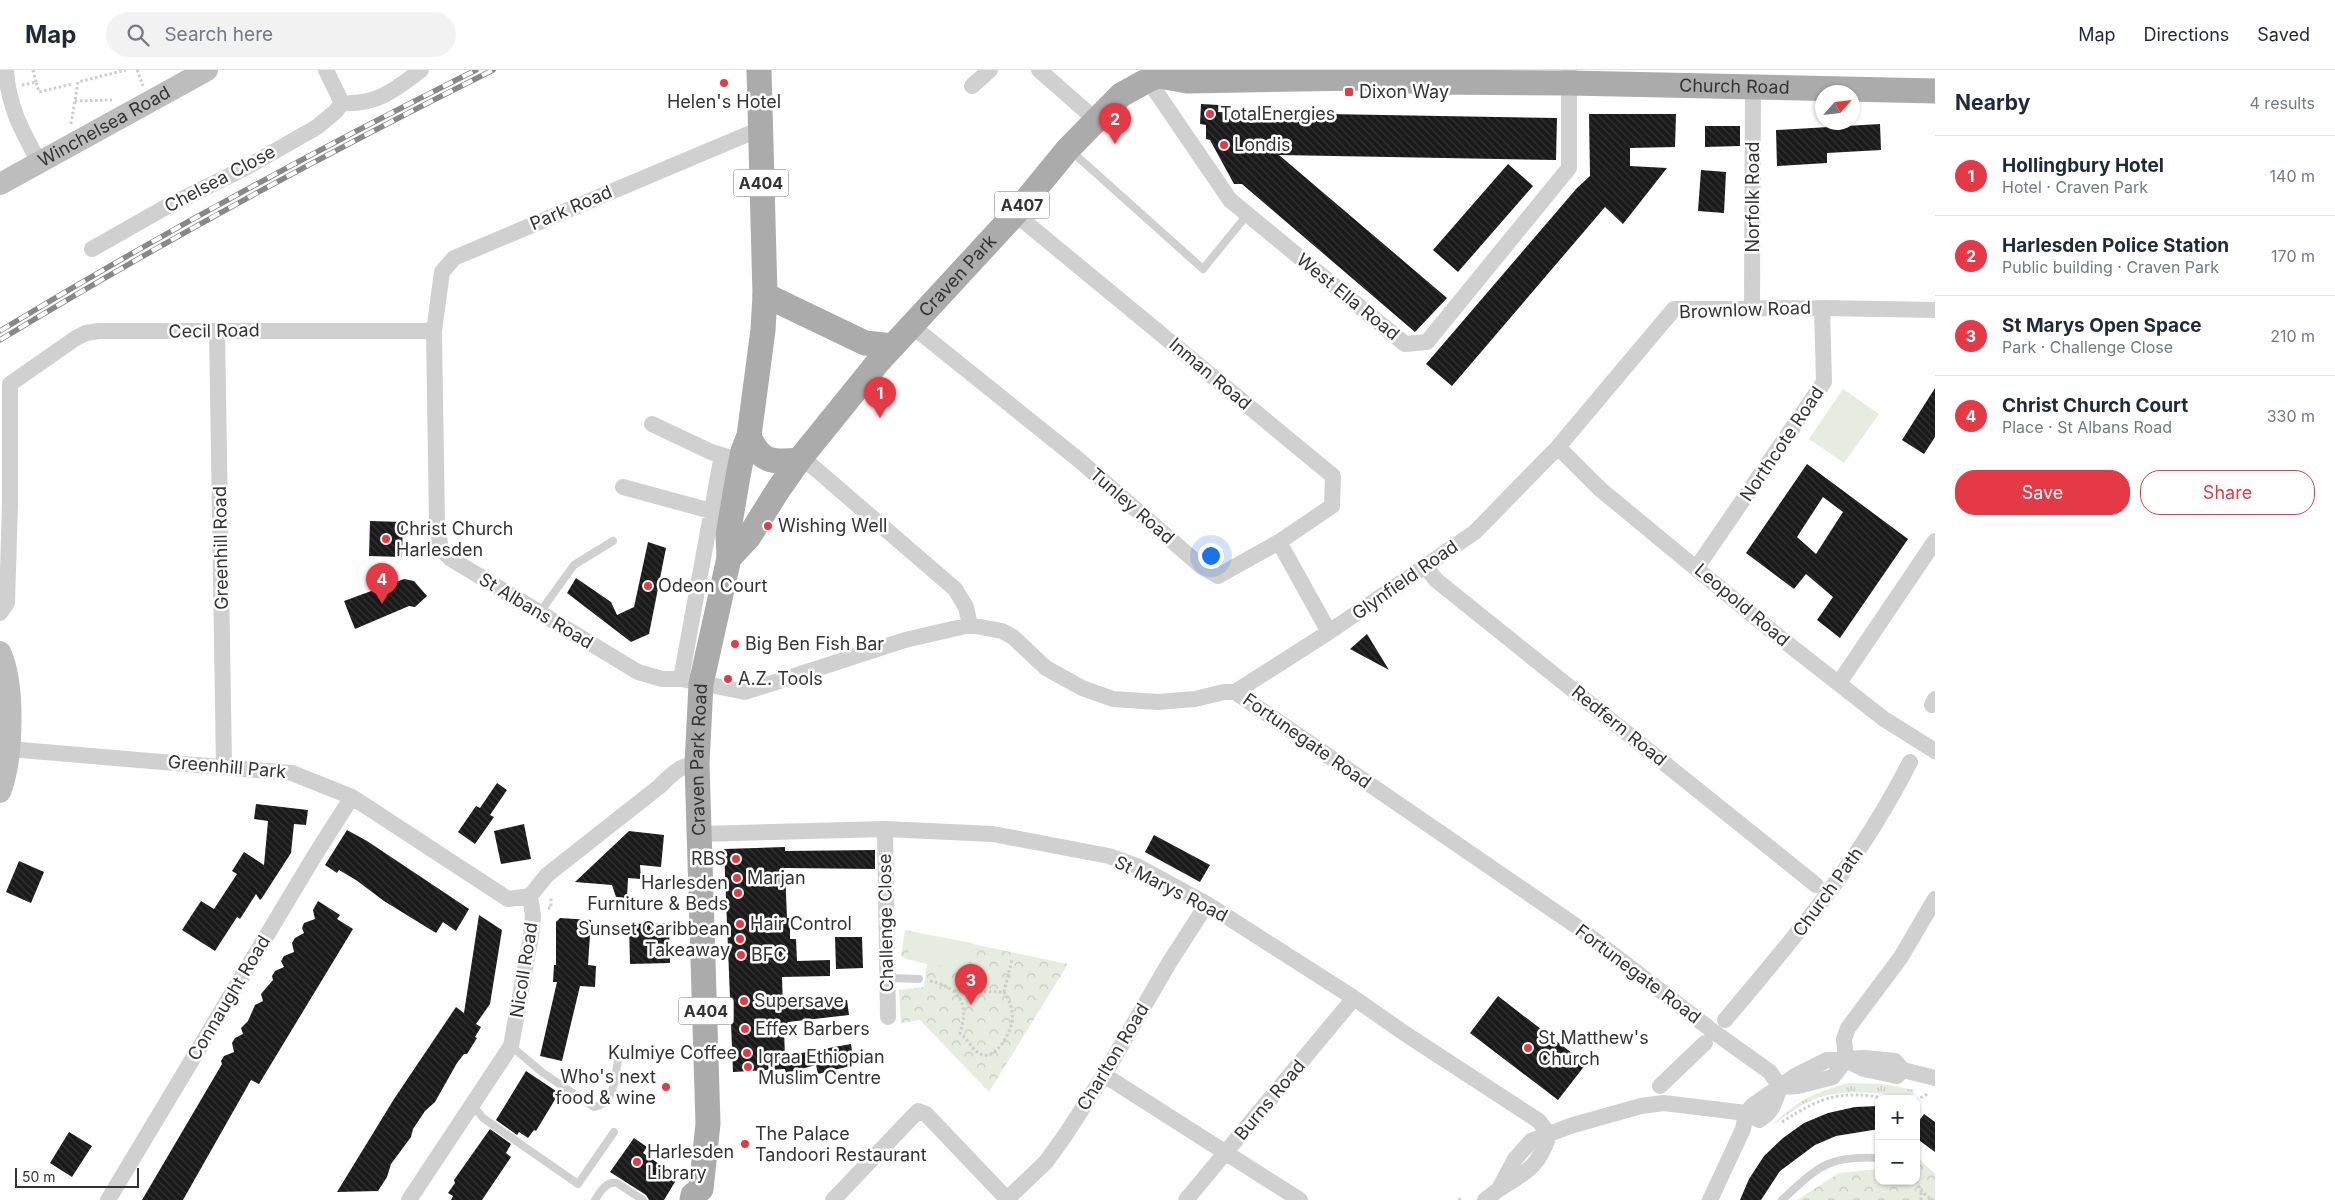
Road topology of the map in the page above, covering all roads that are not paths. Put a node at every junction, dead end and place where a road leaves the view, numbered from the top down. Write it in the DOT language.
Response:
graph roads {
  1 [pos="6,70"];
  2 [pos="207,70"];
  3 [pos="326,70"];
  4 [pos="421,70"];
  5 [pos="759,70"];
  6 [pos="990,70"];
  7 [pos="1040,70"];
  8 [pos="1157,74"];
  9 [pos="1569,76"];
  10 [pos="972,86"];
  11 [pos="1753,87"];
  12 [pos="1935,91"];
  13 [pos="342,103"];
  14 [pos="1096,120"];
  15 [pos="760,129"];
  16 [pos="1068,149"];
  17 [pos="39,162"];
  18 [pos="0,184"];
  19 [pos="1247,215"];
  20 [pos="1013,216"];
  21 [pos="92,249"];
  22 [pos="765,295"];
  23 [pos="1752,308"];
  24 [pos="1822,308"];
  25 [pos="1935,310"];
  26 [pos="799,311"];
  27 [pos="912,326"];
  28 [pos="217,330"];
  29 [pos="763,330"];
  30 [pos="434,331"];
  31 [pos="865,343"];
  32 [pos="893,346"];
  33 [pos="872,372"];
  34 [pos="652,424"];
  35 [pos="749,436"];
  36 [pos="1558,448"];
  37 [pos="731,458"];
  38 [pos="799,460"];
  39 [pos="623,487"];
  40 [pos="722,513"];
  41 [pos="613,541"];
  42 [pos="1935,541"];
  43 [pos="1279,542"];
  44 [pos="729,558"];
  45 [pos="1425,566"];
  46 [pos="1697,567"];
  47 [pos="0,612"];
  48 [pos="540,612"];
  49 [pos="970,624"];
  50 [pos="1329,632"];
  51 [pos="0,652"];
  52 [pos="691,681"];
  53 [pos="1839,683"];
  54 [pos="1235,692"];
  55 [pos="9,749"];
  56 [pos="1935,752"];
  57 [pos="1910,757"];
  58 [pos="697,764"];
  59 [pos="224,766"];
  60 [pos="0,792"];
  61 [pos="352,797"];
  62 [pos="885,829"];
  63 [pos="699,834"];
  64 [pos="1816,885"];
  65 [pos="530,896"];
  66 [pos="1935,899"];
  67 [pos="1207,904"];
  68 [pos="887,978"];
  69 [pos="922,979"];
  70 [pos="1354,998"];
  71 [pos="888,1017"];
  72 [pos="1725,1020"];
  73 [pos="1705,1043"];
  74 [pos="511,1046"];
  75 [pos="1846,1060"];
  76 [pos="618,1061"];
  77 [pos="1104,1075"];
  78 [pos="1935,1078"];
  79 [pos="1660,1086"];
  80 [pos="1780,1087"];
  81 [pos="473,1106"];
  82 [pos="1746,1113"];
  83 [pos="614,1132"];
  84 [pos="1549,1135"];
  85 [pos="1227,1153"];
  86 [pos="1875,1158"];
  87 [pos="1501,1194"];
  88 [pos="699,1196"];
  89 [pos="1007,1199"];
  90 [pos="108,1200"];
  91 [pos="409,1200"];
  92 [pos="594,1200"];
  93 [pos="643,1200"];
  94 [pos="833,1200"];
  95 [pos="1186,1200"];
  96 [pos="1300,1200"];
  97 [pos="1485,1200"];
  98 [pos="1710,1200"];
  99 [pos="1782,1200"];
  1 -- 17 [label="street"];
  2 -- 17 [label="street, Winchelsea Road"];
  3 -- 13 [label="street"];
  4 -- 13 [label="street"];
  5 -- 15 [label="main road, A404"];
  6 -- 10 [label="street"];
  7 -- 14 [label="street"];
  8 -- 9 [label="main road, Church Road"];
  8 -- 14 [label="main road, Craven Park / A407"];
  8 -- 19 [label="street, West Ella Road"];
  9 -- 11 [label="main road, Church Road"];
  9 -- 19 [label="street, West Ella Road"];
  11 -- 12 [label="main road, Church Road"];
  11 -- 23 [label="street, Norfolk Road"];
  13 -- 21 [label="street, Chelsea Close"];
  14 -- 16 [label="main road, Craven Park / A407"];
  15 -- 22 [label="main road, A404"];
  15 -- 30 [label="street, Park Road"];
  16 -- 19 [label="lane"];
  16 -- 20 [label="main road, Craven Park / A407"];
  17 -- 18 [label="street, Winchelsea Road"];
  20 -- 27 [label="main road, Craven Park / A407"];
  20 -- 43 [label="street, Inman Road"];
  22 -- 26 [label="main road"];
  22 -- 29 [label="main road, A404"];
  23 -- 24 [label="street, Brownlow Road"];
  23 -- 36 [label="street, Brownlow Road"];
  24 -- 25 [label="street, Brownlow Road"];
  24 -- 46 [label="street, Northcote Road"];
  26 -- 29 [label="main road"];
  26 -- 31 [label="main road"];
  27 -- 32 [label="main road, Craven Park / A407"];
  27 -- 43 [label="street, Tunley Road"];
  28 -- 30 [label="street, Cecil Road"];
  28 -- 47 [label="street, Cecil Road"];
  28 -- 59 [label="street, Greenhill Road"];
  29 -- 35 [label="main road, A404"];
  30 -- 48 [label="street, St Albans Road"];
  31 -- 32 [label="main road"];
  31 -- 33 [label="main road"];
  32 -- 33 [label="main road, Craven Park / A407"];
  33 -- 38 [label="main road, Craven Park"];
  34 -- 37 [label="street"];
  35 -- 37 [label="main road, Craven Park Road / A404"];
  35 -- 38 [label="main road"];
  36 -- 45 [label="street, Glynfield Road"];
  36 -- 46 [label="street, Leopold Road"];
  37 -- 40 [label="main road, Craven Park Road / A404"];
  38 -- 44 [label="main road"];
  38 -- 49 [label="street"];
  39 -- 40 [label="street"];
  40 -- 44 [label="main road, Craven Park Road / A404"];
  40 -- 52 [label="street, Craven Park Road"];
  41 -- 48 [label="lane"];
  42 -- 53 [label="street"];
  43 -- 50 [label="street"];
  44 -- 52 [label="main road, Craven Park Road / A404"];
  45 -- 50 [label="street, Glynfield Road"];
  45 -- 64 [label="street, Redfern Road"];
  46 -- 53 [label="street, Leopold Road"];
  48 -- 52 [label="street, St Albans Road"];
  49 -- 52 [label="street, St Albans Road"];
  49 -- 54 [label="street, Fortunegate Road"];
  50 -- 54 [label="street, Glynfield Road"];
  51 -- 55 [label="street"];
  52 -- 58 [label="main road, Craven Park Road / A404"];
  53 -- 56 [label="street, Leopold Road"];
  54 -- 80 [label="street, Fortunegate Road"];
  55 -- 59 [label="street, Greenhill Park"];
  55 -- 60 [label="street"];
  57 -- 72 [label="street, Church Path"];
  58 -- 63 [label="main road, Craven Park Road / A404"];
  58 -- 65 [label="street, Nicoll Road"];
  59 -- 61 [label="street, Greenhill Park"];
  61 -- 65 [label="street, Greenhill Park"];
  61 -- 90 [label="street, Connaught Road"];
  62 -- 63 [label="street, St Marys Road"];
  62 -- 67 [label="street, St Marys Road"];
  62 -- 68 [label="street, Challenge Close"];
  63 -- 88 [label="main road, Craven Park Road / A404"];
  65 -- 74 [label="street, Nicoll Road"];
  66 -- 75 [label="street"];
  67 -- 70 [label="street, St Marys Road"];
  67 -- 77 [label="street, Charlton Road"];
  68 -- 69 [label="lane"];
  68 -- 71 [label="street, Challenge Close"];
  70 -- 84 [label="street, St Marys Road"];
  70 -- 85 [label="street, Burns Road"];
  73 -- 79 [label="street"];
  74 -- 76 [label="lane"];
  74 -- 81 [label="street, Nicoll Road"];
  75 -- 78 [label="street"];
  75 -- 80 [label="street"];
  77 -- 85 [label="street"];
  77 -- 89 [label="street, Charlton Road"];
  80 -- 82 [label="street"];
  81 -- 83 [label="lane"];
  81 -- 91 [label="street, Nicoll Road"];
  82 -- 84 [label="street"];
  82 -- 98 [label="street"];
  84 -- 87 [label="street"];
  85 -- 95 [label="street, Burns Road"];
  85 -- 96 [label="street"];
  86 -- 99 [label="lane"];
  87 -- 97 [label="street"];
  89 -- 94 [label="street"];
  92 -- 93 [label="lane"];
}
